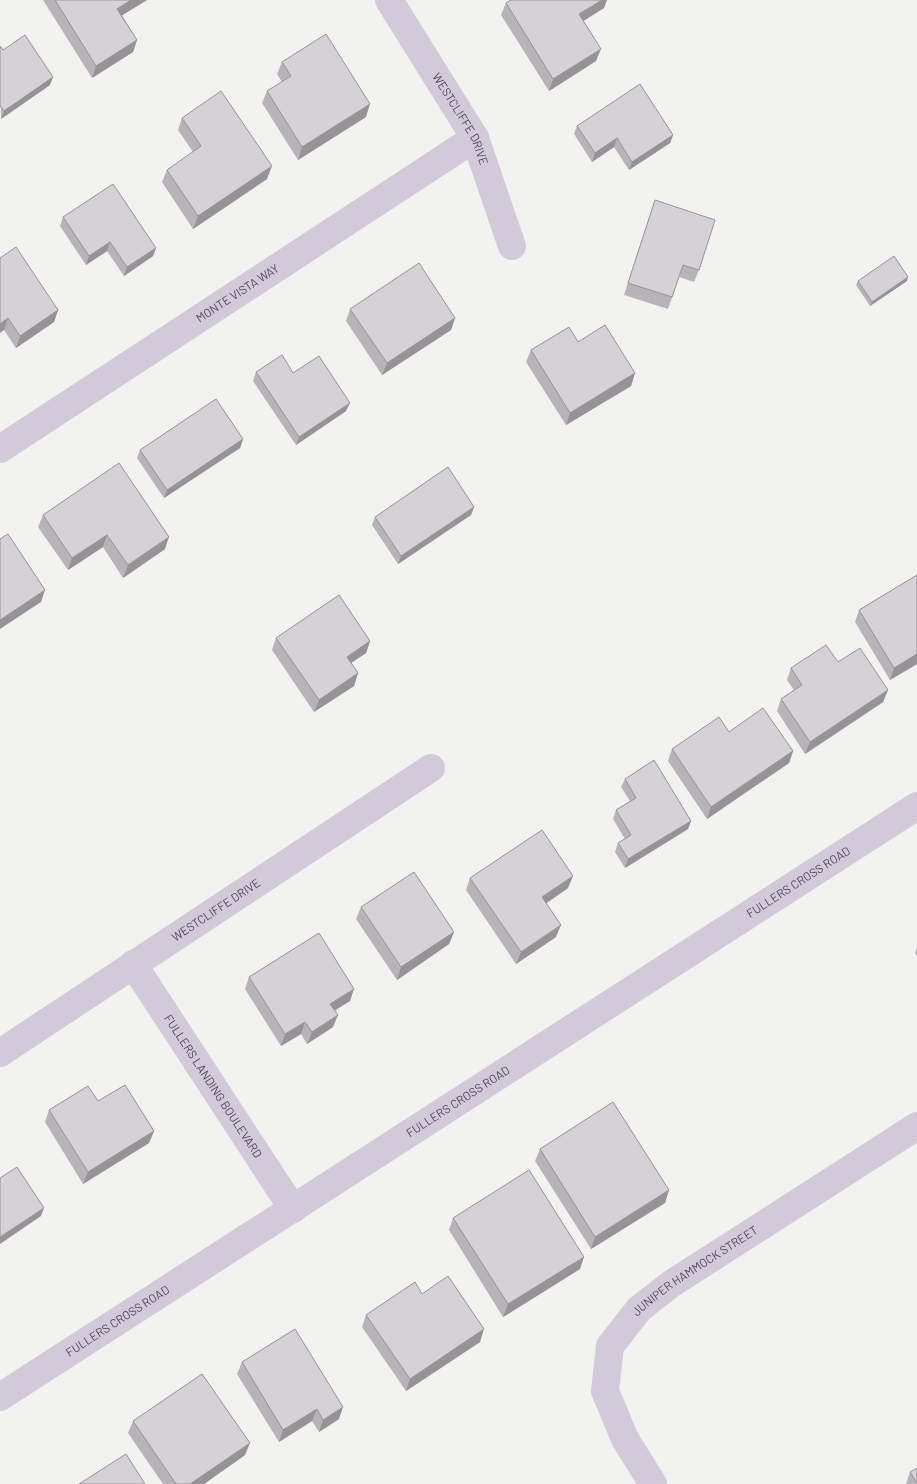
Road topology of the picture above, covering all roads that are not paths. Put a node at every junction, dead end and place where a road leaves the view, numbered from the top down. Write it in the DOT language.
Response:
graph roads {
  1 [pos="389,0"];
  2 [pos="475,138"];
  3 [pos="512,246"];
  4 [pos="0,449"];
  5 [pos="431,768"];
  6 [pos="917,806"];
  7 [pos="133,964"];
  8 [pos="0,1052"];
  9 [pos="917,1126"];
  10 [pos="293,1209"];
  11 [pos="0,1397"];
  12 [pos="653,1484"];
  1 -- 2 [label="street, WESTCLIFFE DRIVE"];
  2 -- 3 [label="street, WESTCLIFFE DRIVE"];
  2 -- 4 [label="street, MONTE VISTA WAY"];
  5 -- 7 [label="street, WESTCLIFFE DRIVE"];
  6 -- 10 [label="street, FULLERS CROSS ROAD"];
  7 -- 8 [label="street, WESTCLIFFE DRIVE"];
  7 -- 10 [label="street, FULLERS LANDING BOULEVARD"];
  9 -- 12 [label="street, JUNIPER HAMMOCK STREET"];
  10 -- 11 [label="street, FULLERS CROSS ROAD"];
}
